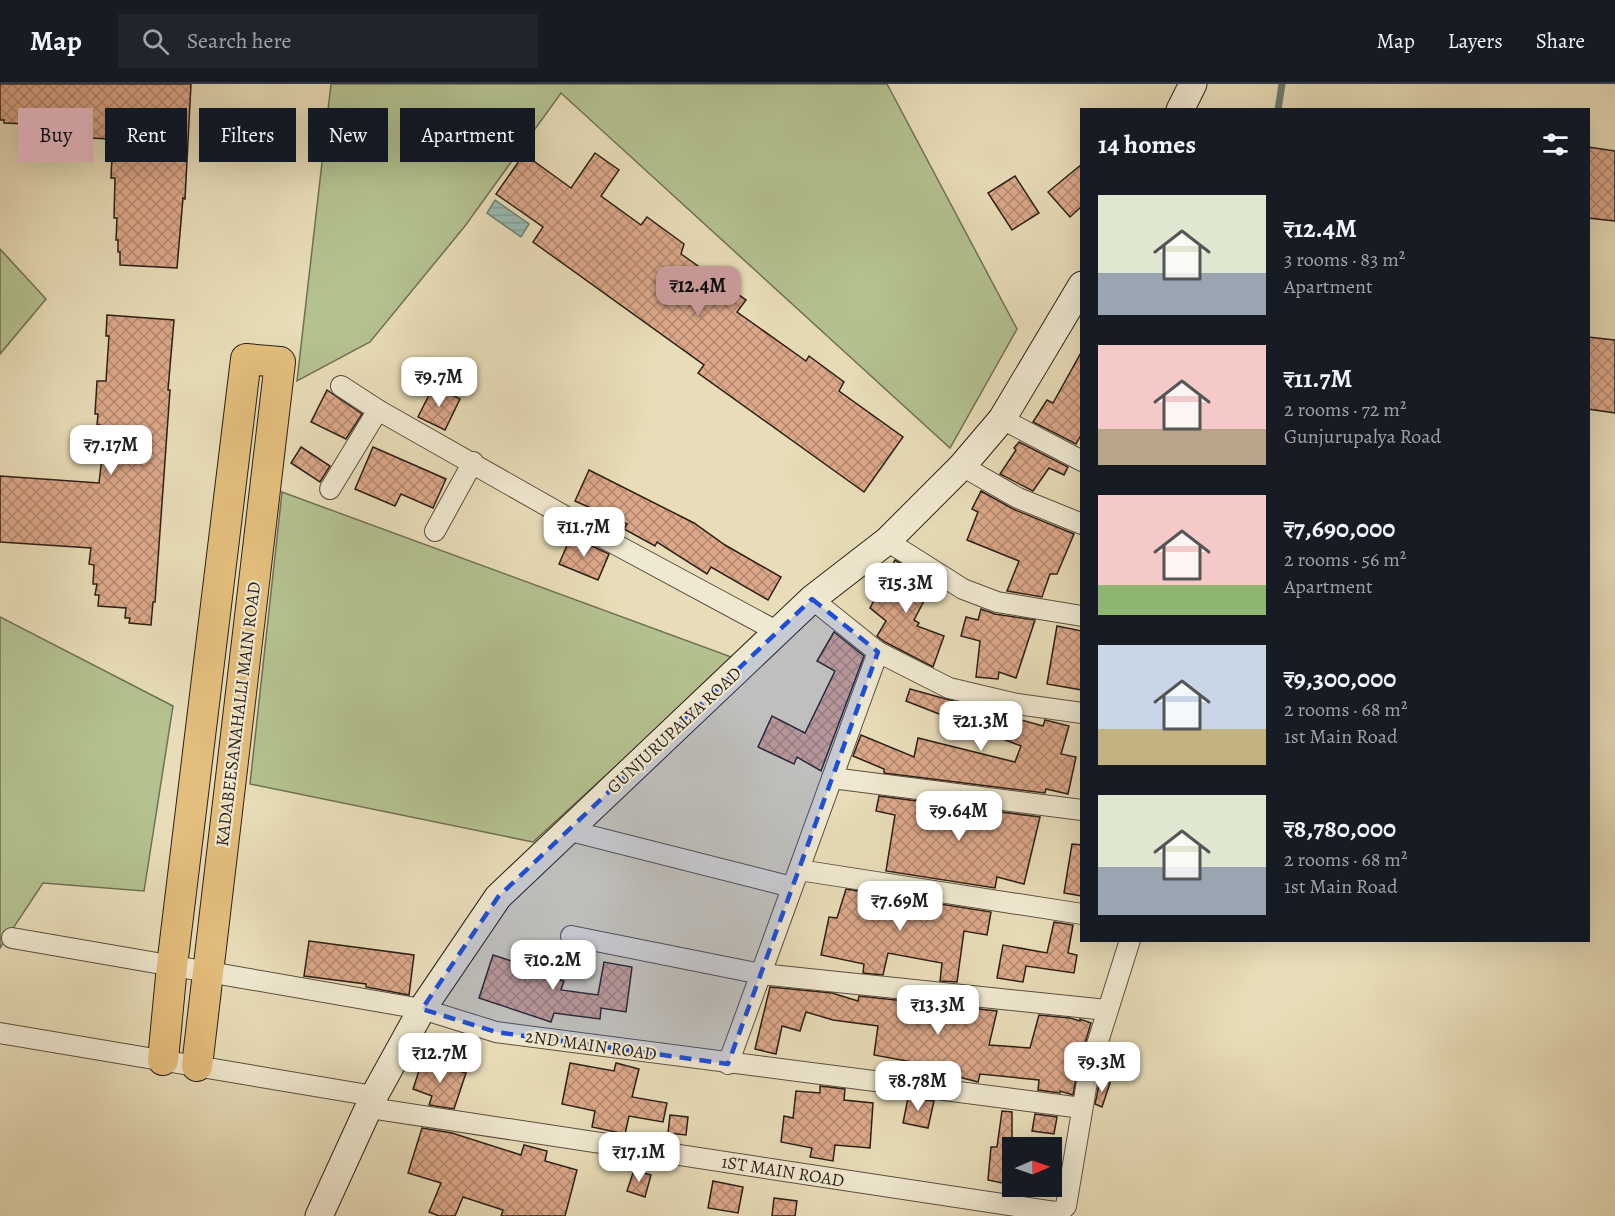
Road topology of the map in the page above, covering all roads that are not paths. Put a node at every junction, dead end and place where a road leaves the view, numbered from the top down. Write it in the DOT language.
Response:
graph roads {
  1 [pos="1193,84"];
  2 [pos="1181,108"];
  3 [pos="1080,288"];
  4 [pos="341,387"];
  5 [pos="378,410"];
  6 [pos="1002,419"];
  7 [pos="1080,460"];
  8 [pos="472,462"];
  9 [pos="962,466"];
  10 [pos="330,489"];
  11 [pos="1080,523"];
  12 [pos="435,531"];
  13 [pos="887,542"];
  14 [pos="812,599"];
  15 [pos="1080,616"];
  16 [pos="778,632"];
  17 [pos="878,652"];
  18 [pos="1080,713"];
  19 [pos="832,778"];
  20 [pos="1080,810"];
  21 [pos="567,830"];
  22 [pos="796,879"];
  23 [pos="1080,914"];
  24 [pos="571,936"];
  25 [pos="12,938"];
  26 [pos="1129,942"];
  27 [pos="172,966"];
  28 [pos="207,972"];
  29 [pos="760,974"];
  30 [pos="422,1009"];
  31 [pos="1107,1010"];
  32 [pos="0,1033"];
  33 [pos="162,1060"];
  34 [pos="728,1064"];
  35 [pos="197,1066"];
  36 [pos="372,1102"];
  37 [pos="1082,1108"];
  38 [pos="319,1216"];
  1 -- 2 [label="street"];
  3 -- 6 [label="street, GUNJURUPALYA ROAD"];
  4 -- 5 [label="street"];
  5 -- 8 [label="street"];
  5 -- 10 [label="street"];
  6 -- 7 [label="street"];
  6 -- 9 [label="street, GUNJURUPALYA ROAD"];
  8 -- 12 [label="street"];
  8 -- 16 [label="street"];
  9 -- 11 [label="street"];
  9 -- 13 [label="street, GUNJURUPALYA ROAD"];
  13 -- 14 [label="street, GUNJURUPALYA ROAD"];
  13 -- 15 [label="street"];
  14 -- 16 [label="street, GUNJURUPALYA ROAD"];
  14 -- 17 [label="street"];
  16 -- 21 [label="street, GUNJURUPALYA ROAD"];
  17 -- 18 [label="street"];
  17 -- 19 [label="street"];
  19 -- 20 [label="street"];
  19 -- 22 [label="street"];
  21 -- 22 [label="street"];
  21 -- 30 [label="street, GUNJURUPALYA ROAD"];
  22 -- 23 [label="street"];
  22 -- 29 [label="street"];
  24 -- 29 [label="street"];
  25 -- 27 [label="street, 2ND MAIN ROAD"];
  26 -- 31 [label="street"];
  27 -- 28 [label="street, 2ND MAIN ROAD"];
  27 -- 28 [label="main road, KADABEESANAHALLI MAIN ROAD"];
  27 -- 33 [label="main road, KADABEESANAHALLI MAIN ROAD"];
  28 -- 30 [label="street, 2ND MAIN ROAD"];
  28 -- 35 [label="main road, KADABEESANAHALLI MAIN ROAD"];
  29 -- 31 [label="street"];
  29 -- 34 [label="street"];
  30 -- 34 [label="street, 2ND MAIN ROAD"];
  30 -- 36 [label="street, GUNJURUPALYA ROAD"];
  31 -- 37 [label="street"];
  32 -- 33 [label="street, 1ST MAIN ROAD"];
  33 -- 35 [label="street, 1ST MAIN ROAD"];
  34 -- 37 [label="street, 2ND MAIN ROAD"];
  35 -- 36 [label="street, 1ST MAIN ROAD"];
  36 -- 37 [label="street, 1ST MAIN ROAD"];
  36 -- 38 [label="street, GUNJURUPALYA ROAD"];
}
